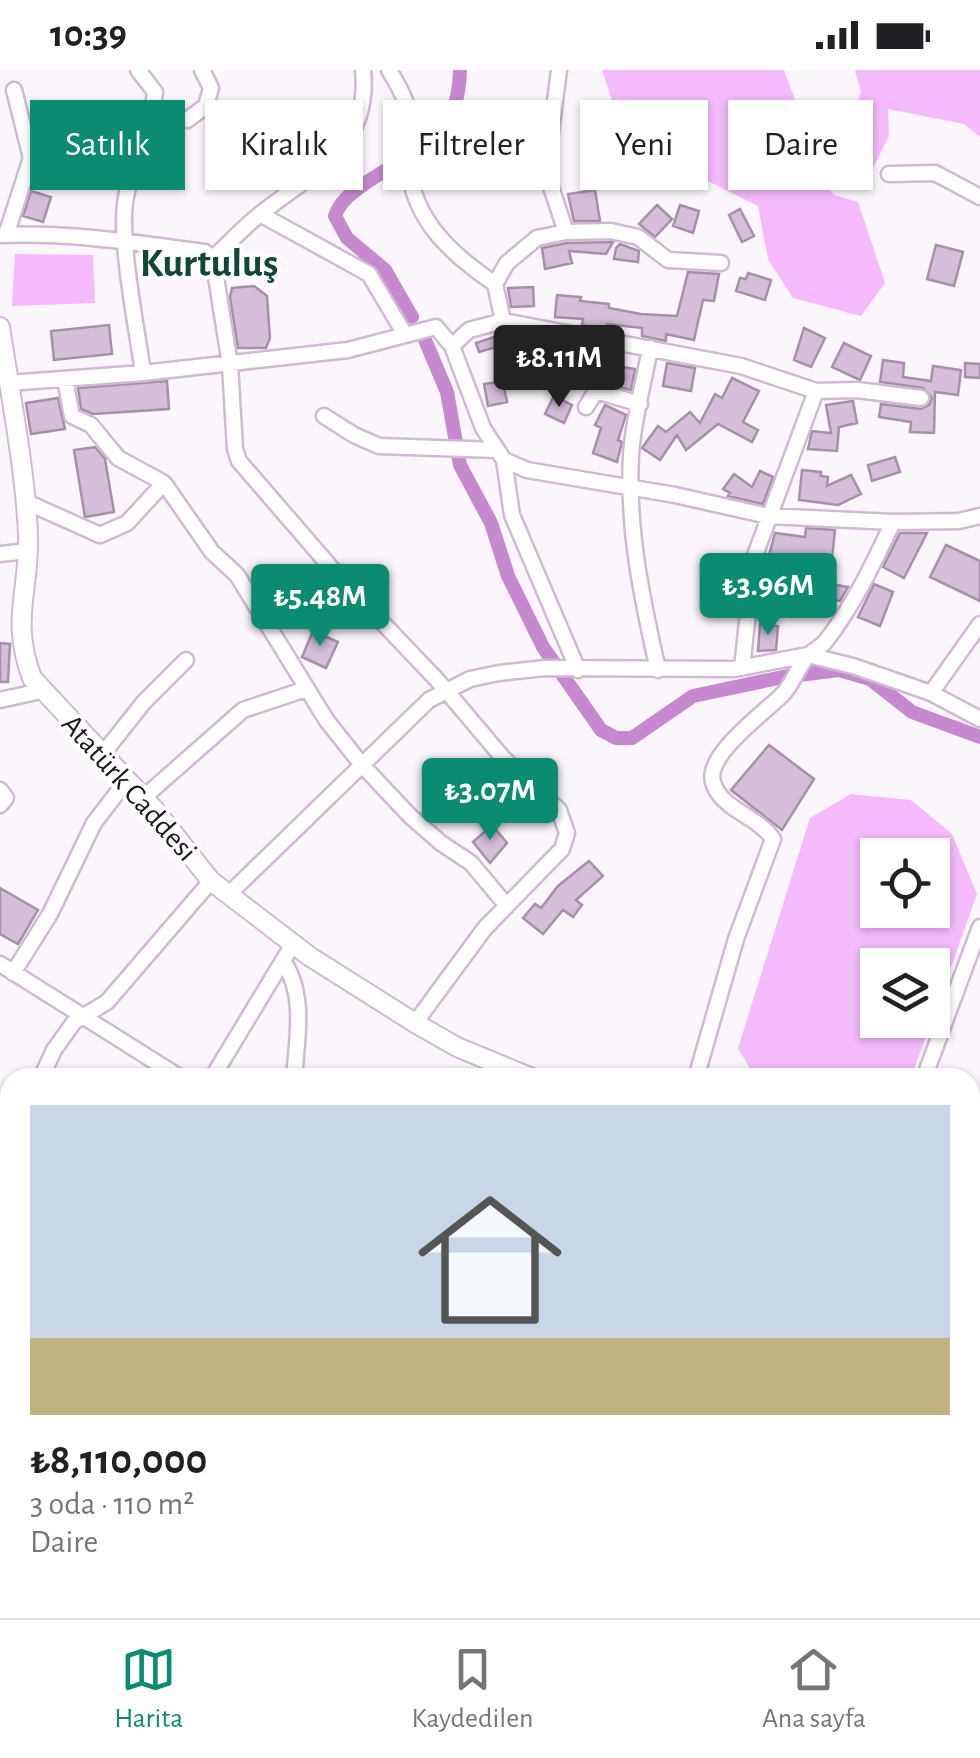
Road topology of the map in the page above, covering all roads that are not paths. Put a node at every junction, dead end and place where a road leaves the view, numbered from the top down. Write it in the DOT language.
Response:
graph roads {
  1 [pos="138,70"];
  2 [pos="202,70"];
  3 [pos="363,70"];
  4 [pos="389,70"];
  5 [pos="560,70"];
  6 [pos="14,90"];
  7 [pos="154,100"];
  8 [pos="185,120"];
  9 [pos="890,174"];
  10 [pos="128,190"];
  11 [pos="980,197"];
  12 [pos="260,214"];
  13 [pos="566,232"];
  14 [pos="3,235"];
  15 [pos="126,241"];
  16 [pos="213,258"];
  17 [pos="720,263"];
  18 [pos="496,284"];
  19 [pos="504,320"];
  20 [pos="0,327"];
  21 [pos="404,333"];
  22 [pos="452,346"];
  23 [pos="650,348"];
  24 [pos="230,365"];
  25 [pos="143,374"];
  26 [pos="64,380"];
  27 [pos="8,382"];
  28 [pos="816,391"];
  29 [pos="921,398"];
  30 [pos="640,404"];
  31 [pos="586,407"];
  32 [pos="324,416"];
  33 [pos="500,455"];
  34 [pos="164,483"];
  35 [pos="632,489"];
  36 [pos="24,501"];
  37 [pos="768,516"];
  38 [pos="978,518"];
  39 [pos="892,522"];
  40 [pos="27,551"];
  41 [pos="0,554"];
  42 [pos="980,624"];
  43 [pos="808,656"];
  44 [pos="186,660"];
  45 [pos="742,668"];
  46 [pos="574,670"];
  47 [pos="658,670"];
  48 [pos="306,689"];
  49 [pos="446,690"];
  50 [pos="42,691"];
  51 [pos="931,693"];
  52 [pos="0,700"];
  53 [pos="980,719"];
  54 [pos="102,754"];
  55 [pos="362,765"];
  56 [pos="126,780"];
  57 [pos="0,790"];
  58 [pos="143,798"];
  59 [pos="0,805"];
  60 [pos="211,882"];
  61 [pos="228,895"];
  62 [pos="507,906"];
  63 [pos="980,927"];
  64 [pos="293,944"];
  65 [pos="282,961"];
  66 [pos="6,968"];
  67 [pos="83,1018"];
  68 [pos="415,1023"];
  69 [pos="47,1068"];
  70 [pos="165,1068"];
  71 [pos="218,1068"];
  72 [pos="295,1068"];
  73 [pos="508,1068"];
  74 [pos="699,1068"];
  75 [pos="928,1068"];
  1 -- 7 [label="street"];
  2 -- 8 [label="street"];
  3 -- 12 [label="street"];
  4 -- 18 [label="street"];
  5 -- 13 [label="street"];
  6 -- 14 [label="street"];
  9 -- 11 [label="street"];
  10 -- 15 [label="street"];
  12 -- 16 [label="street"];
  12 -- 21 [label="street"];
  13 -- 17 [label="street"];
  13 -- 18 [label="street"];
  14 -- 15 [label="street"];
  15 -- 16 [label="street"];
  15 -- 25 [label="street"];
  16 -- 24 [label="street"];
  18 -- 19 [label="street"];
  19 -- 22 [label="street"];
  19 -- 23 [label="street"];
  20 -- 27 [label="main road, Atatürk Caddesi"];
  21 -- 22 [label="street"];
  21 -- 24 [label="street"];
  22 -- 33 [label="street"];
  23 -- 28 [label="street"];
  23 -- 30 [label="street"];
  24 -- 25 [label="street"];
  24 -- 49 [label="street"];
  25 -- 26 [label="street"];
  26 -- 27 [label="street"];
  26 -- 34 [label="street"];
  27 -- 36 [label="main road, Atatürk Caddesi"];
  28 -- 29 [label="street"];
  28 -- 37 [label="street"];
  30 -- 31 [label="street"];
  30 -- 35 [label="street"];
  32 -- 33 [label="street"];
  33 -- 35 [label="street"];
  33 -- 46 [label="street"];
  34 -- 36 [label="street"];
  34 -- 48 [label="street"];
  35 -- 37 [label="street"];
  35 -- 47 [label="street"];
  36 -- 40 [label="main road, Atatürk Caddesi"];
  37 -- 39 [label="street"];
  37 -- 45 [label="street"];
  38 -- 39 [label="street"];
  39 -- 43 [label="street"];
  40 -- 41 [label="street"];
  40 -- 50 [label="main road, Atatürk Caddesi"];
  42 -- 51 [label="street"];
  43 -- 45 [label="street"];
  43 -- 51 [label="street"];
  43 -- 74 [label="street"];
  44 -- 54 [label="street"];
  45 -- 47 [label="street"];
  46 -- 47 [label="street"];
  46 -- 49 [label="street"];
  48 -- 55 [label="street"];
  48 -- 58 [label="street"];
  49 -- 55 [label="street"];
  49 -- 62 [label="street"];
  50 -- 52 [label="street"];
  50 -- 54 [label="main road, Atatürk Caddesi"];
  51 -- 53 [label="street"];
  54 -- 56 [label="main road, Atatürk Caddesi"];
  55 -- 61 [label="street"];
  55 -- 62 [label="street"];
  56 -- 58 [label="main road, Atatürk Caddesi"];
  56 -- 66 [label="street"];
  57 -- 59 [label="street"];
  58 -- 60 [label="main road, Atatürk Caddesi"];
  60 -- 61 [label="main road, Atatürk Caddesi"];
  60 -- 67 [label="street"];
  61 -- 64 [label="main road, Atatürk Caddesi"];
  62 -- 68 [label="street"];
  63 -- 75 [label="street"];
  64 -- 65 [label="street"];
  64 -- 68 [label="main road, Atatürk Caddesi"];
  65 -- 71 [label="street"];
  65 -- 72 [label="street"];
  66 -- 67 [label="street"];
  67 -- 69 [label="street"];
  67 -- 70 [label="street"];
  68 -- 73 [label="main road, Atatürk Caddesi"];
}
